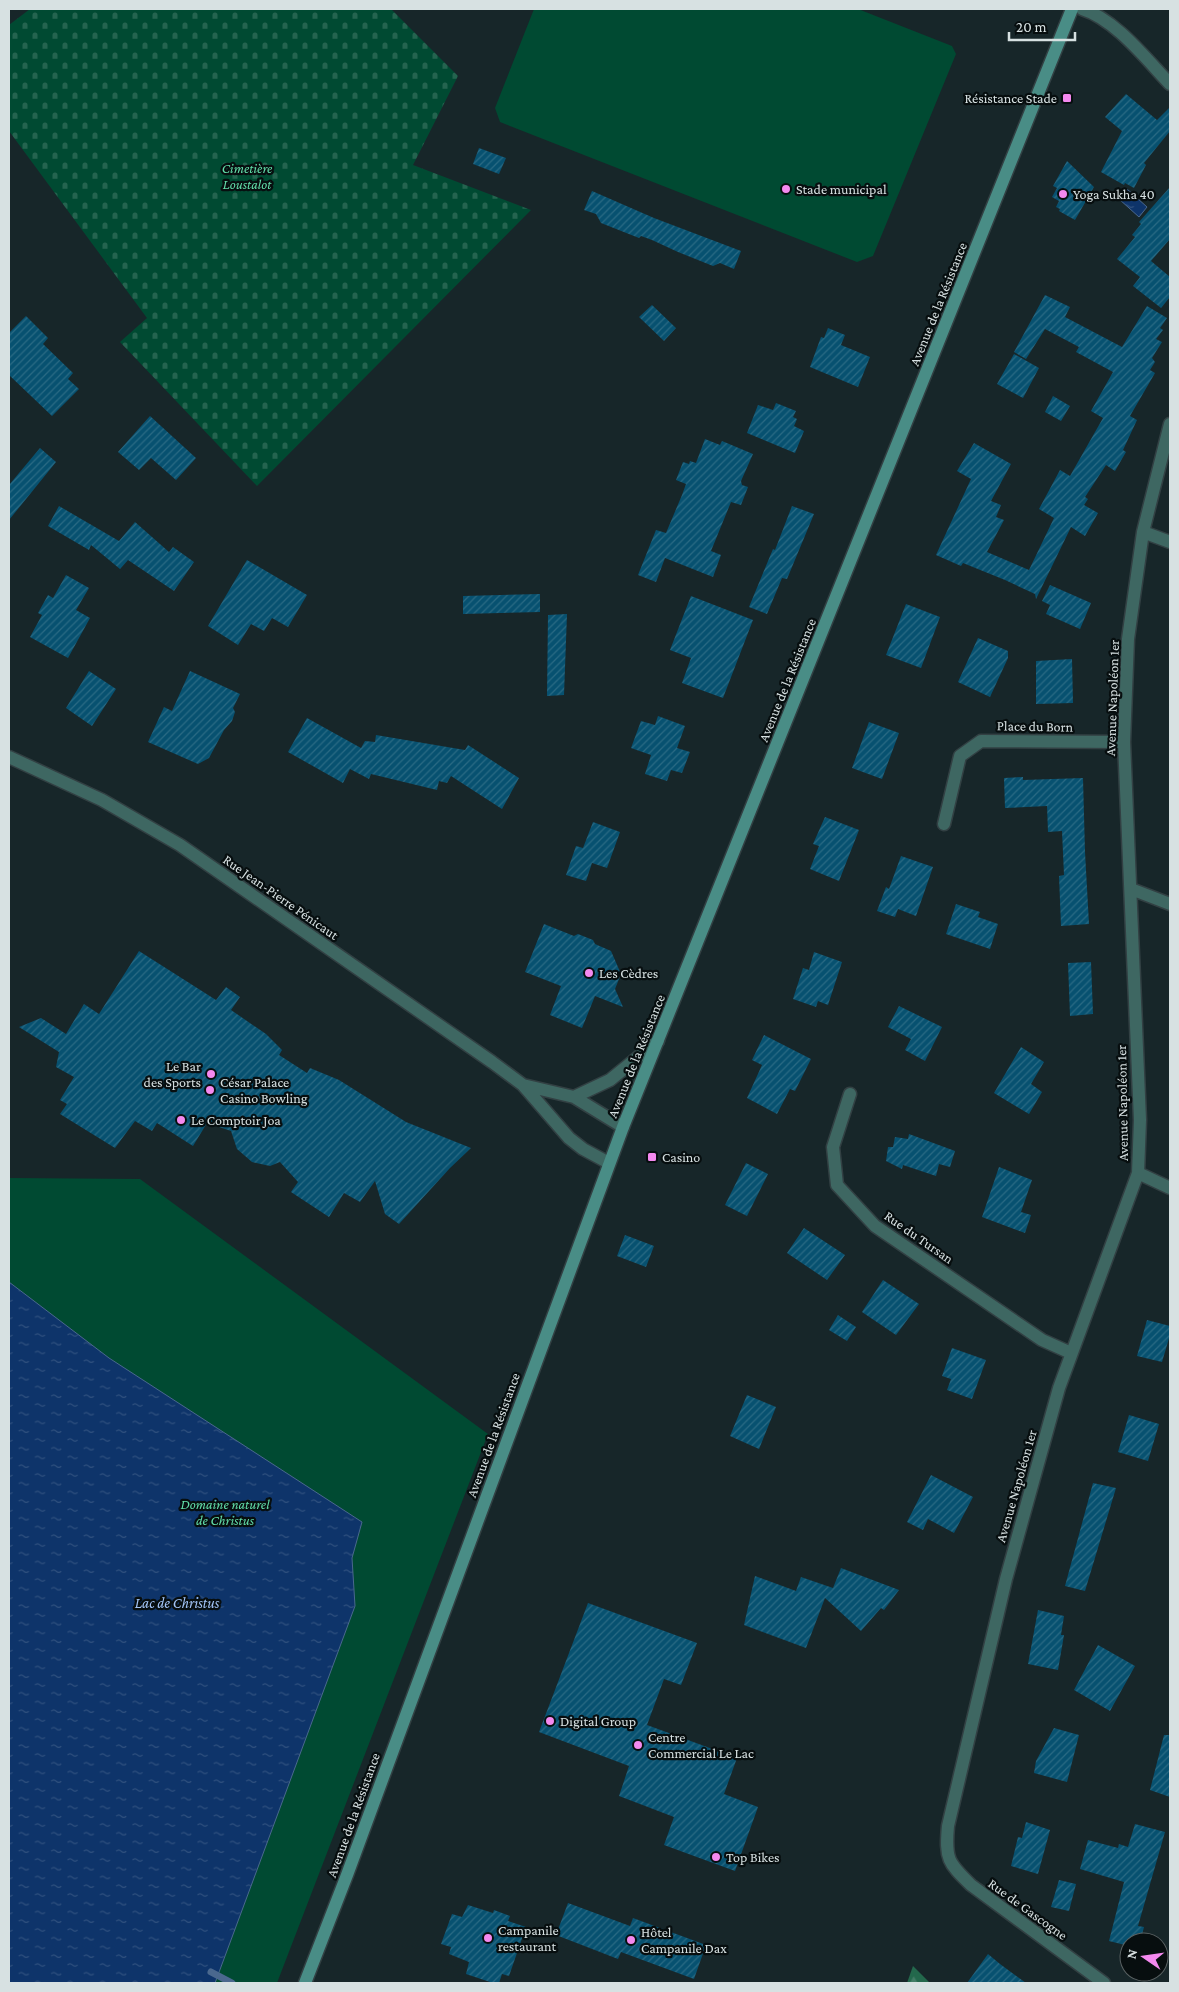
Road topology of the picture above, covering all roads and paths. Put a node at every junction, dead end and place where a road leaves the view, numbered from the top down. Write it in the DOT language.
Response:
graph roads {
  1 [pos="1072,9"];
  2 [pos="1082,9"];
  3 [pos="1170,84"];
  4 [pos="1170,424"];
  5 [pos="1143,532"];
  6 [pos="1170,542"];
  7 [pos="1124,742"];
  8 [pos="9,757"];
  9 [pos="944,824"];
  10 [pos="1131,889"];
  11 [pos="1170,904"];
  12 [pos="658,1041"];
  13 [pos="523,1085"];
  14 [pos="850,1094"];
  15 [pos="574,1097"];
  16 [pos="623,1127"];
  17 [pos="610,1163"];
  18 [pos="1138,1173"];
  19 [pos="1170,1188"];
  20 [pos="1071,1353"];
  21 [pos="946,1849"];
  22 [pos="306,1980"];
  23 [pos="1104,1983"];
  1 -- 12 [label="main road, Avenue de la Résistance"];
  2 -- 3 [label="street"];
  4 -- 5 [label="street, Avenue Napoléon 1er"];
  5 -- 6 [label="street"];
  5 -- 7 [label="street, Avenue Napoléon 1er"];
  7 -- 9 [label="street, Place du Born"];
  7 -- 10 [label="street, Avenue Napoléon 1er"];
  8 -- 13 [label="street, Rue Jean-Pierre Pénicaut"];
  10 -- 11 [label="street"];
  10 -- 18 [label="street, Avenue Napoléon 1er"];
  12 -- 15 [label="street"];
  12 -- 16 [label="main road, Avenue de la Résistance"];
  13 -- 15 [label="street, Rue Jean-Pierre Pénicaut"];
  13 -- 17 [label="street, Rue Jean-Pierre Pénicaut"];
  14 -- 20 [label="street, Rue du Tursan"];
  15 -- 16 [label="street, Rue Jean-Pierre Pénicaut"];
  16 -- 17 [label="main road, Avenue de la Résistance"];
  17 -- 22 [label="main road, Avenue de la Résistance"];
  18 -- 19 [label="street"];
  18 -- 20 [label="street, Avenue Napoléon 1er"];
  20 -- 21 [label="street, Avenue Napoléon 1er"];
  21 -- 23 [label="street, Rue de Gascogne"];
}
